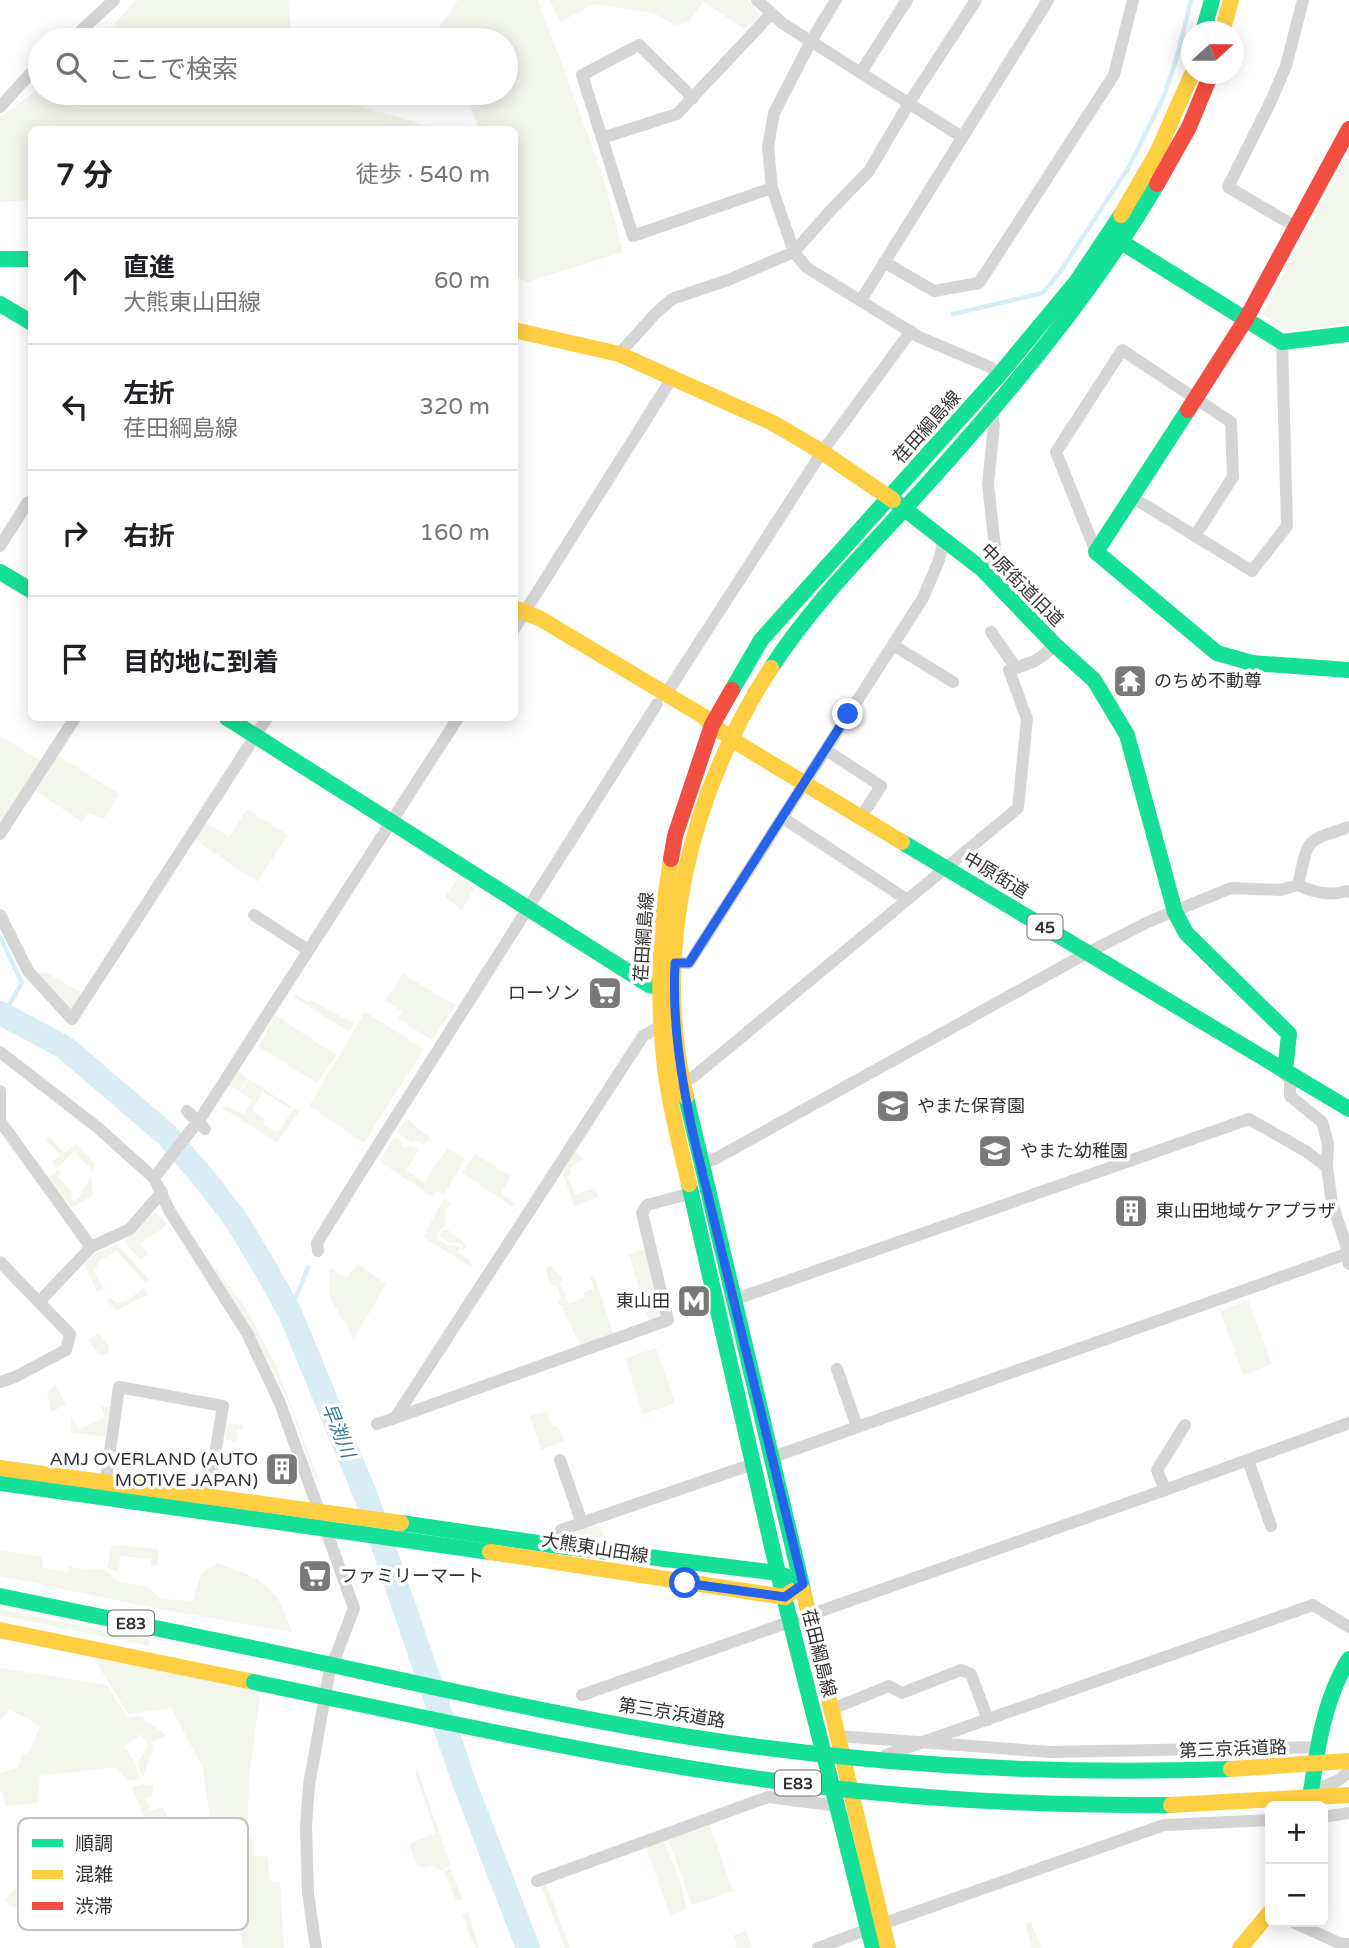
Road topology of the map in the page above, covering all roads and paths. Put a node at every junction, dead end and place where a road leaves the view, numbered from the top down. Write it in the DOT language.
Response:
graph roads {
  1 [pos="114,0"];
  2 [pos="757,0"];
  3 [pos="836,0"];
  4 [pos="907,0"];
  5 [pos="976,0"];
  6 [pos="1048,0"];
  7 [pos="1133,0"];
  8 [pos="1212,0"];
  9 [pos="1231,0"];
  10 [pos="1303,0"];
  11 [pos="771,13"];
  12 [pos="1206,21"];
  13 [pos="1225,21"];
  14 [pos="84,28"];
  15 [pos="811,41"];
  16 [pos="861,72"];
  17 [pos="28,76"];
  18 [pos="1188,84"];
  19 [pos="1206,84"];
  20 [pos="693,98"];
  21 [pos="909,103"];
  22 [pos="0,107"];
  23 [pos="1349,129"];
  24 [pos="962,137"];
  25 [pos="602,138"];
  26 [pos="772,188"];
  27 [pos="1296,227"];
  28 [pos="1123,243"];
  29 [pos="794,252"];
  30 [pos="0,259"];
  31 [pos="28,259"];
  32 [pos="884,262"];
  33 [pos="861,300"];
  34 [pos="0,304"];
  35 [pos="1246,319"];
  36 [pos="28,321"];
  37 [pos="518,331"];
  38 [pos="911,331"];
  39 [pos="1349,334"];
  40 [pos="1282,342"];
  41 [pos="619,354"];
  42 [pos="999,375"];
  43 [pos="672,377"];
  44 [pos="1196,398"];
  45 [pos="991,410"];
  46 [pos="822,452"];
  47 [pos="1132,496"];
  48 [pos="890,498"];
  49 [pos="28,504"];
  50 [pos="904,510"];
  51 [pos="1195,536"];
  52 [pos="944,539"];
  53 [pos="0,546"];
  54 [pos="1096,552"];
  55 [pos="983,570"];
  56 [pos="0,572"];
  57 [pos="28,590"];
  58 [pos="519,611"];
  59 [pos="991,632"];
  60 [pos="893,645"];
  61 [pos="1056,646"];
  62 [pos="1016,668"];
  63 [pos="1349,670"];
  64 [pos="953,682"];
  65 [pos="662,699"];
  66 [pos="73,721"];
  67 [pos="232,721"];
  68 [pos="265,721"];
  69 [pos="456,721"];
  70 [pos="710,730"];
  71 [pos="255,736"];
  72 [pos="731,739"];
  73 [pos="826,750"];
  74 [pos="804,783"];
  75 [pos="862,817"];
  76 [pos="783,818"];
  77 [pos="390,822"];
  78 [pos="1349,827"];
  79 [pos="0,834"];
  80 [pos="946,867"];
  81 [pos="1298,885"];
  82 [pos="1349,892"];
  83 [pos="906,899"];
  84 [pos="529,908"];
  85 [pos="1175,912"];
  86 [pos="0,915"];
  87 [pos="254,915"];
  88 [pos="308,950"];
  89 [pos="1087,953"];
  90 [pos="675,963"];
  91 [pos="666,990"];
  92 [pos="661,1026"];
  93 [pos="0,1052"];
  94 [pos="1285,1071"];
  95 [pos="682,1079"];
  96 [pos="0,1091"];
  97 [pos="1349,1109"];
  98 [pos="187,1111"];
  99 [pos="199,1125"];
  100 [pos="700,1164"];
  101 [pos="1327,1167"];
  102 [pos="154,1178"];
  103 [pos="162,1192"];
  104 [pos="692,1193"];
  105 [pos="91,1247"];
  106 [pos="318,1251"];
  107 [pos="1348,1256"];
  108 [pos="0,1262"];
  109 [pos="733,1300"];
  110 [pos="39,1302"];
  111 [pos="837,1369"];
  112 [pos="0,1382"];
  113 [pos="395,1418"];
  114 [pos="1349,1423"];
  115 [pos="377,1424"];
  116 [pos="1185,1425"];
  117 [pos="857,1427"];
  118 [pos="773,1457"];
  119 [pos="559,1460"];
  120 [pos="1248,1460"];
  121 [pos="753,1464"];
  122 [pos="0,1468"];
  123 [pos="0,1483"];
  124 [pos="104,1490"];
  125 [pos="1165,1490"];
  126 [pos="208,1496"];
  127 [pos="318,1511"];
  128 [pos="582,1523"];
  129 [pos="1271,1526"];
  130 [pos="326,1530"];
  131 [pos="559,1546"];
  132 [pos="778,1573"];
  133 [pos="803,1584"];
  134 [pos="0,1596"];
  135 [pos="785,1597"];
  136 [pos="810,1614"];
  137 [pos="791,1620"];
  138 [pos="1349,1627"];
  139 [pos="0,1630"];
  140 [pos="1349,1659"];
  141 [pos="582,1695"];
  142 [pos="832,1709"];
  143 [pos="988,1720"];
  144 [pos="838,1737"];
  145 [pos="920,1744"];
  146 [pos="1319,1747"];
  147 [pos="1349,1761"];
  148 [pos="845,1767"];
  149 [pos="1349,1772"];
  150 [pos="1349,1796"];
  151 [pos="1310,1799"];
  152 [pos="838,1806"];
  153 [pos="1349,1814"];
  154 [pos="1328,1816"];
  155 [pos="1265,1820"];
  156 [pos="537,1881"];
  157 [pos="1265,1918"];
  158 [pos="875,1927"];
  159 [pos="1304,1927"];
  160 [pos="1349,1944"];
  161 [pos="316,1948"];
  162 [pos="818,1948"];
  163 [pos="873,1948"];
  164 [pos="888,1948"];
  165 [pos="1240,1948"];
  1 -- 14 [label="street"];
  2 -- 11 [label="street"];
  3 -- 15 [label="street"];
  4 -- 16 [label="street"];
  5 -- 21 [label="street"];
  6 -- 24 [label="street"];
  7 -- 32 [label="street"];
  8 -- 12 [label="main road"];
  9 -- 13 [label="main road"];
  10 -- 27 [label="street"];
  11 -- 15 [label="street"];
  11 -- 20 [label="street"];
  15 -- 16 [label="street"];
  15 -- 26 [label="street"];
  16 -- 21 [label="street"];
  17 -- 22 [label="street"];
  18 -- 42 [label="main road, 荏田綱島線"];
  19 -- 28 [label="main road, 荏田綱島線"];
  20 -- 25 [label="street"];
  20 -- 25 [label="street"];
  21 -- 24 [label="street"];
  21 -- 29 [label="street"];
  23 -- 27 [label="main road"];
  24 -- 32 [label="street"];
  25 -- 26 [label="street"];
  26 -- 29 [label="street"];
  27 -- 35 [label="main road"];
  28 -- 35 [label="main road"];
  28 -- 45 [label="main road, 荏田綱島線"];
  29 -- 33 [label="street"];
  29 -- 41 [label="street"];
  30 -- 31 [label="main road"];
  32 -- 33 [label="street"];
  33 -- 38 [label="street"];
  34 -- 36 [label="main road"];
  35 -- 40 [label="main road"];
  35 -- 44 [label="main road"];
  37 -- 41 [label="main road, 中原街道旧道"];
  38 -- 42 [label="street"];
  38 -- 46 [label="street"];
  39 -- 40 [label="main road"];
  40 -- 51 [label="street"];
  41 -- 43 [label="main road, 中原街道旧道"];
  42 -- 48 [label="main road, 荏田綱島線"];
  43 -- 46 [label="main road, 中原街道旧道"];
  43 -- 58 [label="street"];
  44 -- 47 [label="main road"];
  44 -- 51 [label="street"];
  44 -- 54 [label="street"];
  45 -- 50 [label="main road, 荏田綱島線"];
  45 -- 55 [label="street"];
  46 -- 48 [label="main road, 中原街道旧道"];
  46 -- 65 [label="street"];
  47 -- 51 [label="street"];
  47 -- 54 [label="main road"];
  48 -- 50 [label="main road, 中原街道旧道"];
  48 -- 70 [label="main road, 荏田綱島線"];
  49 -- 53 [label="street"];
  50 -- 52 [label="main road, 中原街道旧道"];
  50 -- 72 [label="main road, 荏田綱島線"];
  52 -- 55 [label="main road, 中原街道旧道"];
  52 -- 60 [label="street"];
  54 -- 63 [label="main road"];
  55 -- 61 [label="main road, 中原街道旧道"];
  56 -- 57 [label="main road"];
  58 -- 65 [label="main road, 中原街道 / 45"];
  59 -- 62 [label="street"];
  60 -- 64 [label="street"];
  60 -- 73 [label="street"];
  61 -- 62 [label="street"];
  61 -- 85 [label="main road, 中原街道旧道"];
  62 -- 80 [label="street"];
  65 -- 70 [label="main road, 中原街道 / 45"];
  65 -- 84 [label="street"];
  66 -- 79 [label="street"];
  67 -- 71 [label="main road"];
  68 -- 71 [label="street"];
  69 -- 77 [label="street"];
  70 -- 72 [label="main road, 中原街道 / 45"];
  70 -- 91 [label="main road, 荏田綱島線"];
  71 -- 77 [label="main road"];
  71 -- 86 [label="street"];
  72 -- 74 [label="main road, 中原街道 / 45"];
  72 -- 90 [label="main road, 荏田綱島線"];
  73 -- 74 [label="street"];
  73 -- 75 [label="street"];
  74 -- 75 [label="main road, 中原街道 / 45"];
  74 -- 76 [label="street"];
  75 -- 80 [label="main road, 中原街道 / 45"];
  76 -- 83 [label="street"];
  76 -- 90 [label="street"];
  77 -- 84 [label="main road"];
  77 -- 88 [label="street"];
  78 -- 81 [label="street"];
  80 -- 83 [label="street"];
  80 -- 89 [label="main road, 中原街道 / 45"];
  81 -- 82 [label="street"];
  81 -- 85 [label="street"];
  83 -- 95 [label="street"];
  84 -- 91 [label="main road"];
  84 -- 106 [label="street"];
  85 -- 89 [label="street"];
  85 -- 94 [label="main road, 中原街道旧道"];
  87 -- 88 [label="street"];
  88 -- 99 [label="street"];
  89 -- 94 [label="main road, 中原街道 / 45"];
  89 -- 100 [label="street"];
  90 -- 91 [label="main road, 荏田綱島線"];
  91 -- 92 [label="main road, 荏田綱島線"];
  91 -- 95 [label="main road, 荏田綱島線"];
  92 -- 104 [label="main road, 荏田綱島線"];
  92 -- 113 [label="street"];
  93 -- 102 [label="street"];
  94 -- 97 [label="main road, 中原街道 / 45"];
  94 -- 101 [label="street"];
  95 -- 100 [label="main road, 荏田綱島線"];
  96 -- 105 [label="street"];
  98 -- 99 [label="street"];
  99 -- 102 [label="street"];
  100 -- 109 [label="main road, 荏田綱島線"];
  101 -- 107 [label="street"];
  101 -- 109 [label="street"];
  102 -- 103 [label="street"];
  103 -- 105 [label="street"];
  103 -- 127 [label="street"];
  104 -- 113 [label="street"];
  104 -- 121 [label="main road, 荏田綱島線"];
  105 -- 110 [label="street"];
  107 -- 117 [label="street"];
  108 -- 110 [label="street"];
  109 -- 118 [label="main road, 荏田綱島線"];
  110 -- 112 [label="street"];
  111 -- 117 [label="street"];
  113 -- 115 [label="street"];
  114 -- 120 [label="street"];
  116 -- 125 [label="street"];
  117 -- 118 [label="street"];
  118 -- 133 [label="main road, 荏田綱島線"];
  119 -- 128 [label="street"];
  120 -- 125 [label="street"];
  120 -- 129 [label="street"];
  121 -- 128 [label="street"];
  121 -- 132 [label="main road, 荏田綱島線"];
  122 -- 124 [label="main road"];
  123 -- 124 [label="main road"];
  124 -- 126 [label="main road"];
  124 -- 126 [label="street"];
  124 -- 130 [label="main road"];
  125 -- 136 [label="street"];
  126 -- 127 [label="main road"];
  127 -- 130 [label="street"];
  127 -- 131 [label="main road, 大熊東山田線"];
  128 -- 131 [label="street"];
  130 -- 135 [label="main road, 大熊東山田線"];
  130 -- 161 [label="street"];
  131 -- 132 [label="main road, 大熊東山田線"];
  132 -- 133 [label="main road, 大熊東山田線"];
  132 -- 135 [label="main road, 荏田綱島線"];
  133 -- 135 [label="main road"];
  133 -- 136 [label="main road, 荏田綱島線"];
  134 -- 147 [label="main road, 第三京浜道路 / E83, bridge"];
  135 -- 137 [label="main road, 荏田綱島線"];
  136 -- 137 [label="street"];
  136 -- 142 [label="main road, 荏田綱島線"];
  137 -- 141 [label="street"];
  137 -- 152 [label="main road, 荏田綱島線"];
  138 -- 143 [label="street"];
  139 -- 150 [label="main road, E83, bridge"];
  140 -- 146 [label="main road"];
  142 -- 143 [label="street"];
  142 -- 144 [label="main road, 荏田綱島線"];
  143 -- 145 [label="street"];
  144 -- 145 [label="street"];
  144 -- 148 [label="main road, 荏田綱島線"];
  145 -- 146 [label="street"];
  145 -- 148 [label="street"];
  146 -- 151 [label="main road"];
  148 -- 158 [label="main road, 荏田綱島線"];
  149 -- 151 [label="street"];
  152 -- 156 [label="street"];
  152 -- 158 [label="main road, 荏田綱島線"];
  153 -- 154 [label="street"];
  155 -- 158 [label="street"];
  157 -- 165 [label="main road"];
  158 -- 162 [label="street"];
  158 -- 163 [label="main road, 荏田綱島線"];
  158 -- 164 [label="main road, 荏田綱島線"];
  159 -- 160 [label="street"];
}
